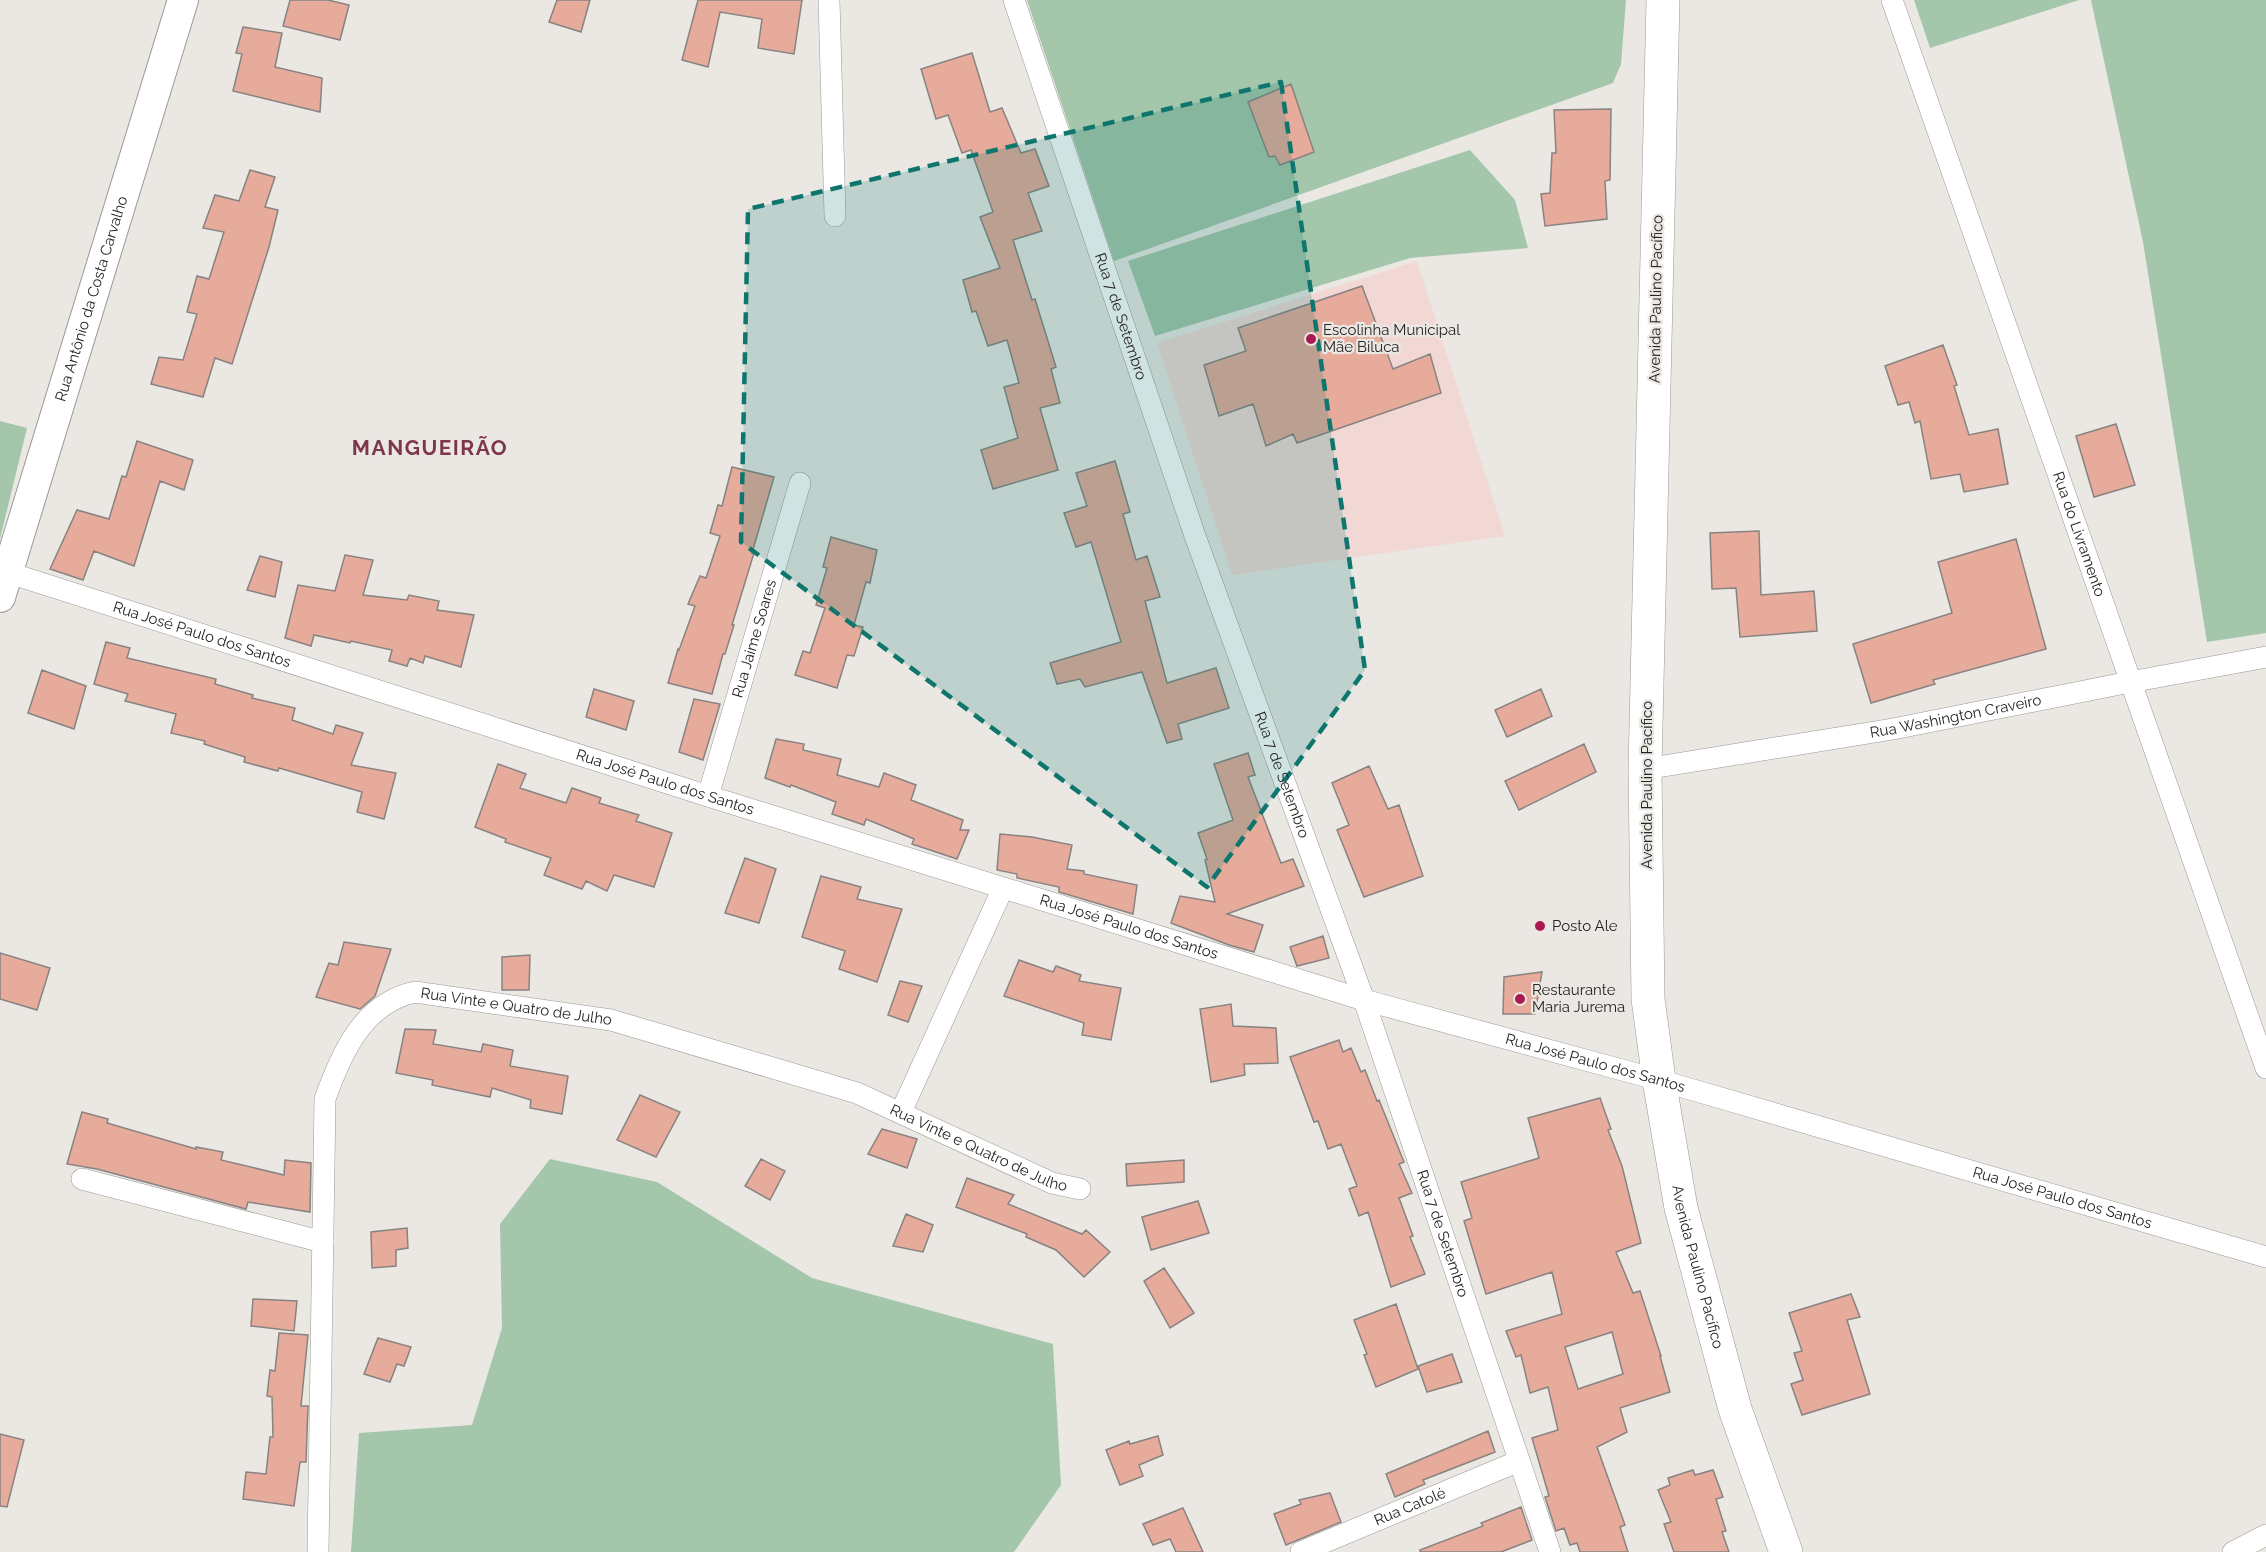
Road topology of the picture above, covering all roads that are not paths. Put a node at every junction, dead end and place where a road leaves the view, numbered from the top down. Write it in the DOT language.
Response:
graph roads {
  1 [pos="183,0"];
  2 [pos="829,0"];
  3 [pos="1014,0"];
  4 [pos="1662,0"];
  5 [pos="1892,0"];
  6 [pos="835,216"];
  7 [pos="800,483"];
  8 [pos="3,580"];
  9 [pos="2266,657"];
  10 [pos="2130,682"];
  11 [pos="1645,769"];
  12 [pos="708,795"];
  13 [pos="1003,888"];
  14 [pos="1364,1000"];
  15 [pos="2266,1068"];
  16 [pos="1659,1080"];
  17 [pos="901,1112"];
  18 [pos="82,1179"];
  19 [pos="1080,1189"];
  20 [pos="323,1242"];
  21 [pos="2266,1257"];
  22 [pos="1519,1461"];
  23 [pos="2266,1535"];
  24 [pos="318,1552"];
  25 [pos="1301,1552"];
  26 [pos="1550,1552"];
  27 [pos="1786,1552"];
  28 [pos="2233,1552"];
  1 -- 8 [label="street, Rua Antônio da Costa Carvalho"];
  2 -- 6 [label="street"];
  3 -- 14 [label="street, Rua 7 de Setembro"];
  4 -- 11 [label="main road, Avenida Paulino Pacífico"];
  5 -- 10 [label="street, Rua do Livramento"];
  7 -- 12 [label="street, Rua Jaime Soares"];
  8 -- 12 [label="street, Rua José Paulo dos Santos"];
  9 -- 10 [label="street, Rua Washington Craveiro"];
  10 -- 11 [label="street, Rua Washington Craveiro"];
  10 -- 15 [label="street, Rua do Livramento"];
  11 -- 16 [label="main road, Avenida Paulino Pacífico"];
  12 -- 13 [label="street, Rua José Paulo dos Santos"];
  13 -- 14 [label="street, Rua José Paulo dos Santos"];
  13 -- 17 [label="street"];
  14 -- 16 [label="street, Rua José Paulo dos Santos"];
  14 -- 22 [label="street, Rua 7 de Setembro"];
  16 -- 21 [label="street, Rua José Paulo dos Santos"];
  16 -- 27 [label="main road, Avenida Paulino Pacífico"];
  17 -- 19 [label="street, Rua Vinte e Quatro de Julho"];
  17 -- 20 [label="street, Rua Vinte e Quatro de Julho"];
  18 -- 20 [label="street"];
  20 -- 24 [label="street, Rua Vinte e Quatro de Julho"];
  22 -- 25 [label="street, Rua Catolé"];
  22 -- 26 [label="street, Rua 7 de Setembro"];
  23 -- 28 [label="street"];
}
